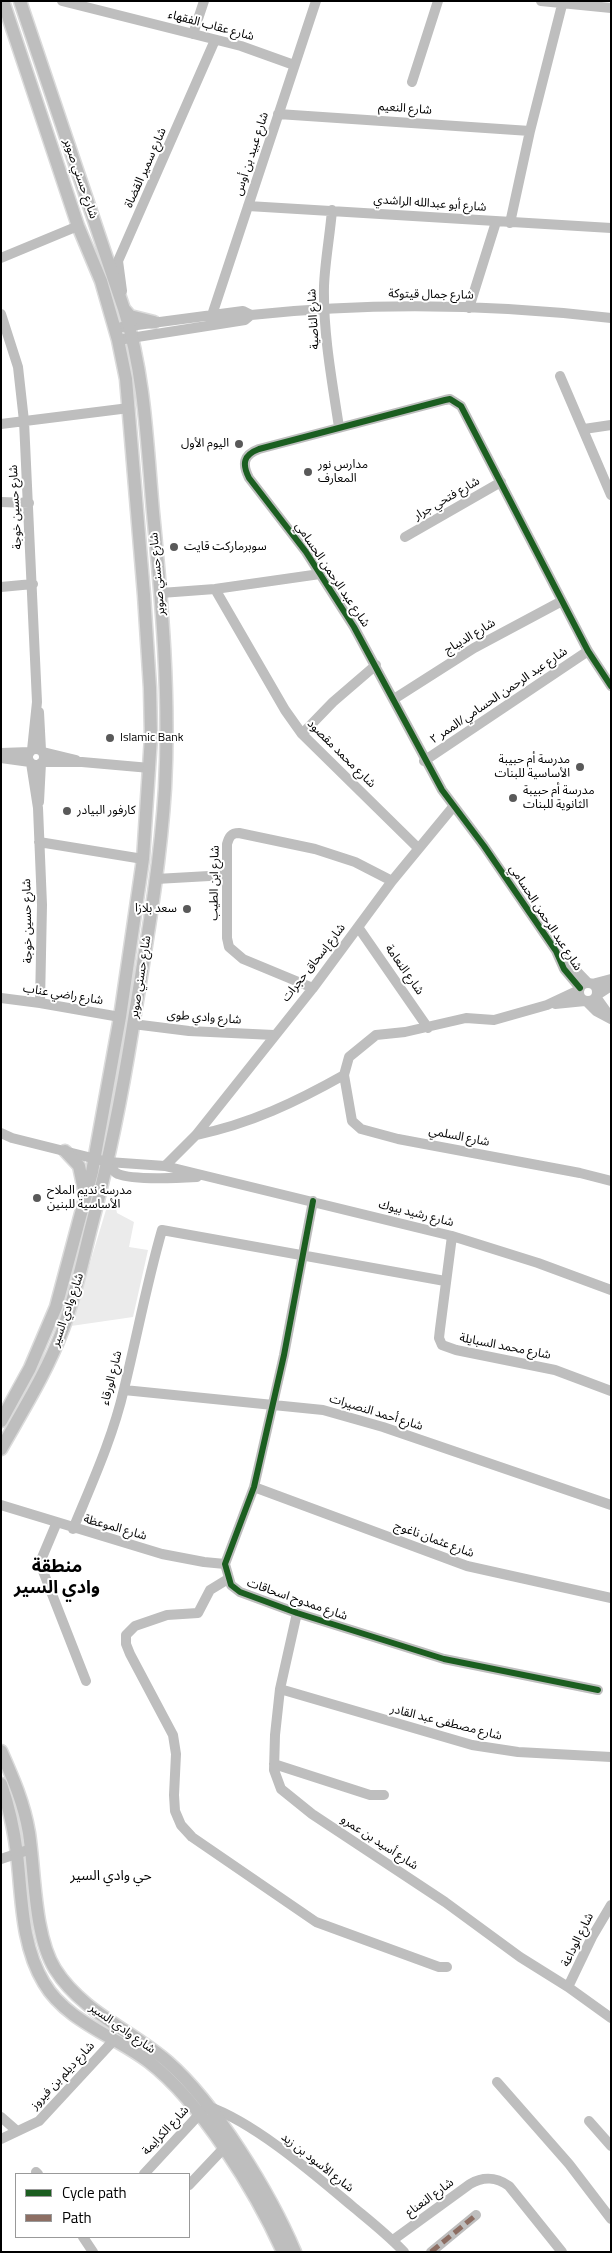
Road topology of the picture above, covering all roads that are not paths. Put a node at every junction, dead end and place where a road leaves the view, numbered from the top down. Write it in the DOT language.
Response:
graph roads {
  1 [pos="3,1"];
  2 [pos="20,1"];
  3 [pos="62,1"];
  4 [pos="204,1"];
  5 [pos="316,1"];
  6 [pos="438,1"];
  7 [pos="541,1"];
  8 [pos="562,2"];
  9 [pos="96,5"];
  10 [pos="611,8"];
  11 [pos="193,34"];
  12 [pos="215,40"];
  13 [pos="294,65"];
  14 [pos="412,82"];
  15 [pos="278,114"];
  16 [pos="530,131"];
  17 [pos="248,206"];
  18 [pos="332,210"];
  19 [pos="496,222"];
  20 [pos="510,222"];
  21 [pos="78,226"];
  22 [pos="611,228"];
  23 [pos="1,258"];
  24 [pos="469,308"];
  25 [pos="324,309"];
  26 [pos="124,310"];
  27 [pos="1,314"];
  28 [pos="212,315"];
  29 [pos="251,315"];
  30 [pos="611,318"];
  31 [pos="154,322"];
  32 [pos="131,331"];
  33 [pos="116,335"];
  34 [pos="560,376"];
  35 [pos="129,408"];
  36 [pos="24,421"];
  37 [pos="1,424"];
  38 [pos="611,425"];
  39 [pos="339,427"];
  40 [pos="584,429"];
  41 [pos="501,482"];
  42 [pos="611,496"];
  43 [pos="1,502"];
  44 [pos="29,503"];
  45 [pos="405,537"];
  46 [pos="320,574"];
  47 [pos="33,584"];
  48 [pos="1,587"];
  49 [pos="215,589"];
  50 [pos="160,593"];
  51 [pos="562,601"];
  52 [pos="588,651"];
  53 [pos="376,665"];
  54 [pos="611,686"];
  55 [pos="394,698"];
  56 [pos="302,734"];
  57 [pos="1,753"];
  58 [pos="36,757"];
  59 [pos="1,758"];
  60 [pos="424,761"];
  61 [pos="150,768"];
  62 [pos="453,807"];
  63 [pos="39,842"];
  64 [pos="418,848"];
  65 [pos="143,860"];
  66 [pos="227,875"];
  67 [pos="156,879"];
  68 [pos="392,881"];
  69 [pos="135,919"];
  70 [pos="150,920"];
  71 [pos="358,927"];
  72 [pos="611,980"];
  73 [pos="585,986"];
  74 [pos="611,986"];
  75 [pos="313,988"];
  76 [pos="1,998"];
  77 [pos="591,999"];
  78 [pos="40,1003"];
  79 [pos="547,1005"];
  80 [pos="120,1018"];
  81 [pos="611,1018"];
  82 [pos="133,1024"];
  83 [pos="428,1028"];
  84 [pos="274,1035"];
  85 [pos="344,1075"];
  86 [pos="1,1133"];
  87 [pos="196,1135"];
  88 [pos="66,1151"];
  89 [pos="94,1159"];
  90 [pos="108,1162"];
  91 [pos="165,1166"];
  92 [pos="210,1176"];
  93 [pos="611,1181"];
  94 [pos="84,1198"];
  95 [pos="313,1201"];
  96 [pos="452,1236"];
  97 [pos="302,1255"];
  98 [pos="445,1281"];
  99 [pos="611,1290"];
  100 [pos="124,1390"];
  101 [pos="611,1391"];
  102 [pos="274,1404"];
  103 [pos="2,1417"];
  104 [pos="1,1449"];
  105 [pos="254,1487"];
  106 [pos="611,1505"];
  107 [pos="1,1506"];
  108 [pos="57,1522"];
  109 [pos="73,1529"];
  110 [pos="225,1564"];
  111 [pos="228,1579"];
  112 [pos="611,1598"];
  113 [pos="297,1613"];
  114 [pos="86,1681"];
  115 [pos="280,1689"];
  116 [pos="598,1690"];
  117 [pos="1,1751"];
  118 [pos="611,1757"];
  119 [pos="274,1764"];
  120 [pos="1,1784"];
  121 [pos="384,1795"];
  122 [pos="31,1849"];
  123 [pos="17,1853"];
  124 [pos="1,1859"];
  125 [pos="611,1905"];
  126 [pos="448,1967"];
  127 [pos="568,1987"];
  128 [pos="611,2018"];
  129 [pos="114,2040"];
  130 [pos="497,2082"];
  131 [pos="203,2110"];
  132 [pos="1,2117"];
  133 [pos="589,2121"];
  134 [pos="17,2130"];
  135 [pos="1,2139"];
  136 [pos="611,2146"];
  137 [pos="223,2148"];
  138 [pos="145,2173"];
  139 [pos="190,2184"];
  140 [pos="476,2215"];
  141 [pos="611,2219"];
  142 [pos="84,2238"];
  143 [pos="393,2240"];
  144 [pos="93,2252"];
  145 [pos="283,2252"];
  146 [pos="295,2252"];
  147 [pos="404,2252"];
  148 [pos="431,2252"];
  149 [pos="562,2252"];
  1 -- 21 [label="main road, شارع حسني صوبر"];
  2 -- 26 [label="main road, شارع حسني صوبر"];
  3 -- 9 [label="street, شارع عقاب الفقهاء"];
  4 -- 11 [label="street"];
  5 -- 13 [label="street, شارع عبيد بن أوس"];
  6 -- 14 [label="street"];
  7 -- 8 [label="street"];
  8 -- 10 [label="street"];
  8 -- 16 [label="street"];
  9 -- 11 [label="street, شارع عقاب الفقهاء"];
  11 -- 12 [label="street, شارع عقاب الفقهاء"];
  12 -- 13 [label="street, شارع عقاب الفقهاء"];
  12 -- 26 [label="street, شارع سمير القضاة"];
  13 -- 15 [label="street, شارع عبيد بن أوس"];
  15 -- 16 [label="street, شارع النعيم"];
  15 -- 17 [label="street, شارع عبيد بن أوس"];
  16 -- 20 [label="street"];
  17 -- 18 [label="street, شارع أبو عبدالله الراشدي"];
  17 -- 28 [label="street, شارع عبيد بن أوس"];
  18 -- 19 [label="street, شارع أبو عبدالله الراشدي"];
  18 -- 25 [label="street, شارع الناصية"];
  19 -- 20 [label="street, شارع أبو عبدالله الراشدي"];
  19 -- 24 [label="street"];
  20 -- 22 [label="street, شارع أبو عبدالله الراشدي"];
  21 -- 23 [label="street"];
  21 -- 33 [label="main road, شارع حسني صوبر"];
  24 -- 25 [label="street, شارع جمال قيتوكة"];
  24 -- 30 [label="street, شارع جمال قيتوكة"];
  25 -- 29 [label="street, شارع جمال قيتوكة"];
  25 -- 39 [label="street, شارع الناصية"];
  26 -- 31 [label="main road"];
  26 -- 32 [label="main road, شارع حسني صوبر"];
  27 -- 36 [label="street, شارع حسين خوجة"];
  28 -- 29 [label="street, شارع جمال قيتوكة"];
  28 -- 31 [label="street, شارع جمال قيتوكة"];
  29 -- 32 [label="street, شارع جمال قيتوكة"];
  31 -- 32 [label="street, شارع جمال قيتوكة"];
  32 -- 33 [label="street, شارع جمال قيتوكة"];
  32 -- 50 [label="main road, شارع حسني صوبر"];
  33 -- 35 [label="main road, شارع حسني صوبر"];
  34 -- 40 [label="street"];
  35 -- 36 [label="street"];
  35 -- 61 [label="main road, شارع حسني صوبر"];
  36 -- 37 [label="street"];
  36 -- 44 [label="street, شارع حسين خوجة"];
  38 -- 40 [label="street"];
  39 -- 41 [label="street, شارع عبد الرحمن الحسامي"];
  39 -- 46 [label="street, شارع عبد الرحمن الحسامي"];
  40 -- 42 [label="street"];
  41 -- 45 [label="street, شارع فتحي جرار"];
  41 -- 51 [label="street, شارع عبد الرحمن الحسامي"];
  43 -- 44 [label="street"];
  44 -- 47 [label="street, شارع حسين خوجة"];
  46 -- 49 [label="street"];
  46 -- 53 [label="street, شارع عبد الرحمن الحسامي"];
  47 -- 48 [label="street"];
  47 -- 58 [label="street, شارع حسين خوجة"];
  49 -- 50 [label="street"];
  49 -- 56 [label="street, شارع محمد مقصود"];
  50 -- 67 [label="main road, شارع حسني صوبر"];
  51 -- 52 [label="street, شارع عبد الرحمن الحسامي"];
  51 -- 55 [label="street, شارع الديباج"];
  52 -- 54 [label="street, شارع عبد الرحمن الحسامي"];
  52 -- 60 [label="street, شارع عبد الرحمن الحسامي/الممر ٢"];
  53 -- 55 [label="street, شارع عبد الرحمن الحسامي"];
  53 -- 56 [label="street"];
  55 -- 60 [label="street, شارع عبد الرحمن الحسامي"];
  56 -- 64 [label="street, شارع محمد مقصود"];
  57 -- 58 [label="street"];
  58 -- 59 [label="street"];
  58 -- 61 [label="street"];
  58 -- 63 [label="street, شارع حسين خوجة"];
  60 -- 62 [label="street, شارع عبد الرحمن الحسامي"];
  61 -- 65 [label="main road, شارع حسني صوبر"];
  62 -- 64 [label="street, شارع إسحاق حجرات"];
  62 -- 73 [label="street, شارع عبد الرحمن الحسامي"];
  63 -- 65 [label="street"];
  63 -- 78 [label="street, شارع حسين خوجة"];
  64 -- 68 [label="street, شارع إسحاق حجرات"];
  65 -- 69 [label="main road, شارع حسني صوبر"];
  66 -- 67 [label="street"];
  66 -- 68 [label="street, شارع ابن الطيب"];
  66 -- 75 [label="street, شارع ابن الطيب"];
  67 -- 70 [label="main road, شارع حسني صوبر"];
  68 -- 71 [label="street, شارع إسحاق حجرات"];
  69 -- 70 [label="main road"];
  69 -- 80 [label="main road, شارع حسني صوبر"];
  70 -- 82 [label="main road, شارع حسني صوبر"];
  71 -- 75 [label="street, شارع إسحاق حجرات"];
  71 -- 83 [label="street, شارع النعامة"];
  72 -- 73 [label="street"];
  73 -- 77 [label="street"];
  73 -- 77 [label="street"];
  73 -- 79 [label="street"];
  74 -- 77 [label="street"];
  75 -- 84 [label="street, شارع إسحاق حجرات"];
  76 -- 78 [label="street, شارع راضي عناب"];
  77 -- 79 [label="street"];
  77 -- 81 [label="street"];
  78 -- 80 [label="street, شارع راضي عناب"];
  79 -- 83 [label="street"];
  80 -- 89 [label="main road, شارع حسني صوبر"];
  82 -- 84 [label="street, شارع وادي طوى"];
  82 -- 90 [label="main road, شارع حسني صوبر"];
  83 -- 85 [label="street"];
  84 -- 87 [label="street, شارع إسحاق حجرات"];
  85 -- 87 [label="street"];
  85 -- 93 [label="street, شارع السلمي"];
  86 -- 88 [label="street"];
  87 -- 91 [label="street, شارع إسحاق حجرات"];
  88 -- 89 [label="street"];
  88 -- 94 [label="main road"];
  89 -- 90 [label="street"];
  89 -- 94 [label="main road, شارع وادي السير"];
  90 -- 91 [label="street, شارع رشيد بيوك"];
  90 -- 92 [label="street, شارع رشيد بيوك"];
  90 -- 104 [label="main road, شارع وادي السير"];
  91 -- 92 [label="street, شارع رشيد بيوك"];
  92 -- 95 [label="street, شارع رشيد بيوك"];
  94 -- 103 [label="main road, شارع وادي السير"];
  95 -- 96 [label="street, شارع رشيد بيوك"];
  95 -- 97 [label="street"];
  96 -- 98 [label="street, شارع محمد السبايلة"];
  96 -- 99 [label="street, شارع رشيد بيوك"];
  97 -- 98 [label="street"];
  97 -- 100 [label="street, شارع الورقاء"];
  97 -- 102 [label="street"];
  98 -- 101 [label="street, شارع محمد السبايلة"];
  100 -- 102 [label="street, شارع أحمد النصيرات"];
  100 -- 109 [label="street, شارع الورقاء"];
  102 -- 105 [label="street"];
  102 -- 106 [label="street, شارع أحمد النصيرات"];
  105 -- 110 [label="street"];
  105 -- 112 [label="street, شارع عثمان ناغوج"];
  107 -- 108 [label="street, شارع الموعظة"];
  108 -- 109 [label="street, شارع الموعظة"];
  108 -- 114 [label="street"];
  109 -- 110 [label="street, شارع الموعظة"];
  110 -- 111 [label="street"];
  111 -- 113 [label="street, شارع ممدوح اسحاقات"];
  111 -- 126 [label="street"];
  113 -- 115 [label="street, شارع أسيد بن عمرو"];
  113 -- 116 [label="street, شارع ممدوح اسحاقات"];
  115 -- 118 [label="street, شارع مصطفى عبد القادر"];
  115 -- 119 [label="street, شارع أسيد بن عمرو"];
  117 -- 122 [label="main road, شارع وادي السير"];
  119 -- 121 [label="street"];
  119 -- 127 [label="street, شارع أسيد بن عمرو"];
  120 -- 123 [label="main road, شارع وادي السير"];
  122 -- 123 [label="street"];
  122 -- 131 [label="main road, شارع وادي السير"];
  123 -- 124 [label="street"];
  123 -- 129 [label="main road, شارع وادي السير"];
  125 -- 127 [label="street, شارع الوداعة"];
  127 -- 128 [label="street, شارع أسيد بن عمرو"];
  129 -- 131 [label="main road, شارع وادي السير"];
  129 -- 134 [label="street, شارع ديلم بن فيروز"];
  130 -- 141 [label="street"];
  131 -- 137 [label="main road, شارع وادي السير"];
  131 -- 138 [label="street, شارع الكرايمة"];
  131 -- 143 [label="street, شارع الأسود بن زيد"];
  131 -- 146 [label="main road, شارع وادي السير"];
  132 -- 134 [label="street"];
  133 -- 136 [label="street"];
  134 -- 135 [label="street, شارع ديلم بن فيروز"];
  137 -- 139 [label="street"];
  137 -- 145 [label="main road, شارع وادي السير"];
  140 -- 148 [label="street"];
  142 -- 144 [label="street"];
  143 -- 147 [label="street, شارع الأسود بن زيد"];
  143 -- 149 [label="street, شارع النعناع"];
}
